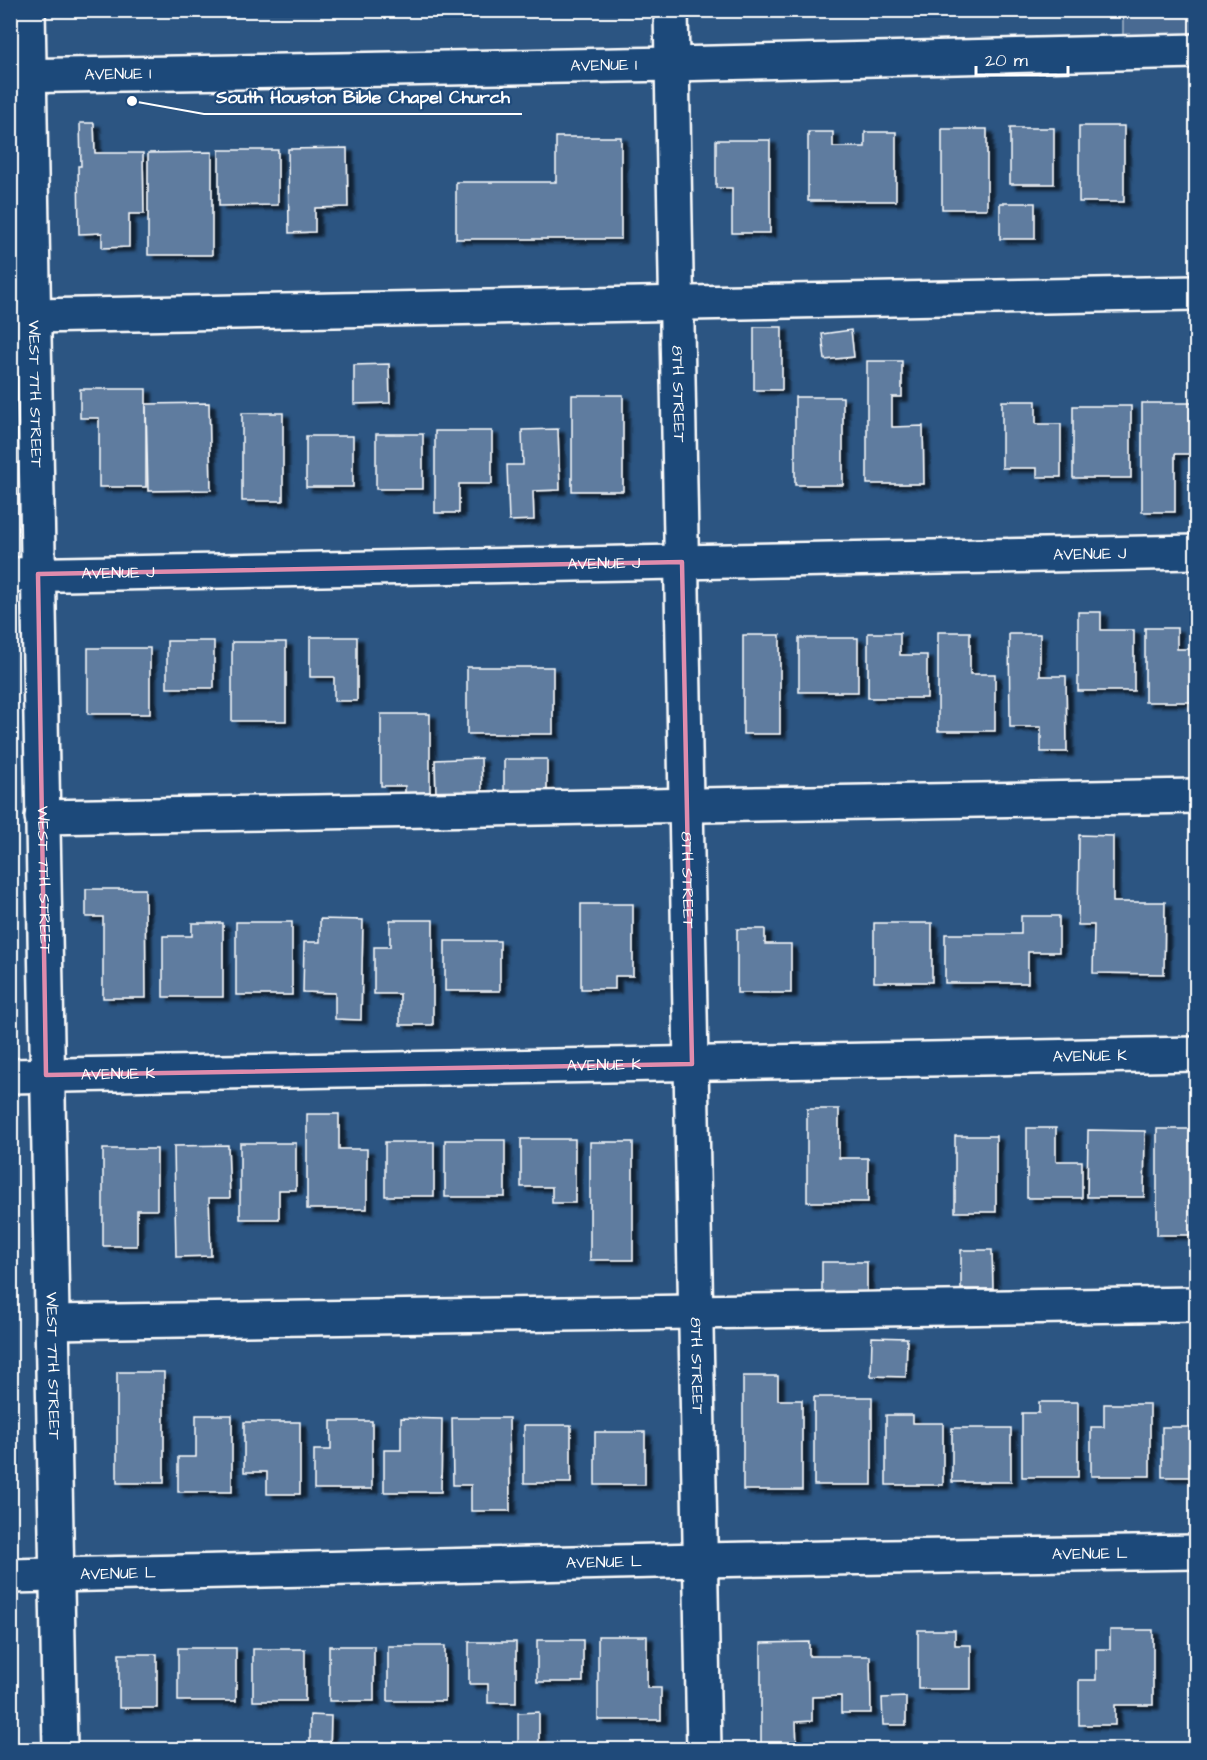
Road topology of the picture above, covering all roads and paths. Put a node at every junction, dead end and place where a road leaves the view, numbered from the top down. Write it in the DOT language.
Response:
graph roads {
  1 [pos="28,10"];
  2 [pos="671,10"];
  3 [pos="1197,51"];
  4 [pos="672,64"];
  5 [pos="20,75"];
  6 [pos="1197,293"];
  7 [pos="677,303"];
  8 [pos="34,316"];
  9 [pos="1197,552"];
  10 [pos="682,562"];
  11 [pos="24,575"];
  12 [pos="1197,796"];
  13 [pos="687,805"];
  14 [pos="42,816"];
  15 [pos="1197,1054"];
  16 [pos="692,1064"];
  17 [pos="46,1075"];
  18 [pos="10,1076"];
  19 [pos="1197,1304"];
  20 [pos="696,1311"];
  21 [pos="52,1322"];
  22 [pos="1197,1552"];
  23 [pos="700,1560"];
  24 [pos="58,1575"];
  25 [pos="10,1576"];
  26 [pos="60,1749"];
  27 [pos="704,1749"];
  1 -- 5 [label="street, WEST 7TH STREET"];
  2 -- 4 [label="street, 8TH STREET"];
  3 -- 4 [label="street, AVENUE I"];
  4 -- 5 [label="street, AVENUE I"];
  4 -- 7 [label="street, 8TH STREET"];
  5 -- 8 [label="street, WEST 7TH STREET"];
  6 -- 7 [label="street"];
  7 -- 8 [label="street"];
  7 -- 10 [label="street, 8TH STREET"];
  8 -- 11 [label="street, WEST 7TH STREET"];
  9 -- 10 [label="street, AVENUE J"];
  10 -- 11 [label="street, AVENUE J"];
  10 -- 13 [label="street, 8TH STREET"];
  11 -- 14 [label="street, WEST 7TH STREET"];
  12 -- 13 [label="street"];
  13 -- 14 [label="street"];
  13 -- 16 [label="street, 8TH STREET"];
  14 -- 17 [label="street, WEST 7TH STREET"];
  15 -- 16 [label="street, AVENUE K"];
  16 -- 17 [label="street, AVENUE K"];
  16 -- 20 [label="street, 8TH STREET"];
  17 -- 18 [label="street, AVENUE K"];
  17 -- 21 [label="street, WEST 7TH STREET"];
  19 -- 20 [label="street"];
  20 -- 21 [label="street"];
  20 -- 23 [label="street, 8TH STREET"];
  21 -- 24 [label="street, WEST 7TH STREET"];
  22 -- 23 [label="street, AVENUE L"];
  23 -- 24 [label="street, AVENUE L"];
  23 -- 27 [label="street, 8TH STREET"];
  24 -- 25 [label="street, AVENUE L"];
  24 -- 26 [label="street, WEST 7TH STREET"];
}
